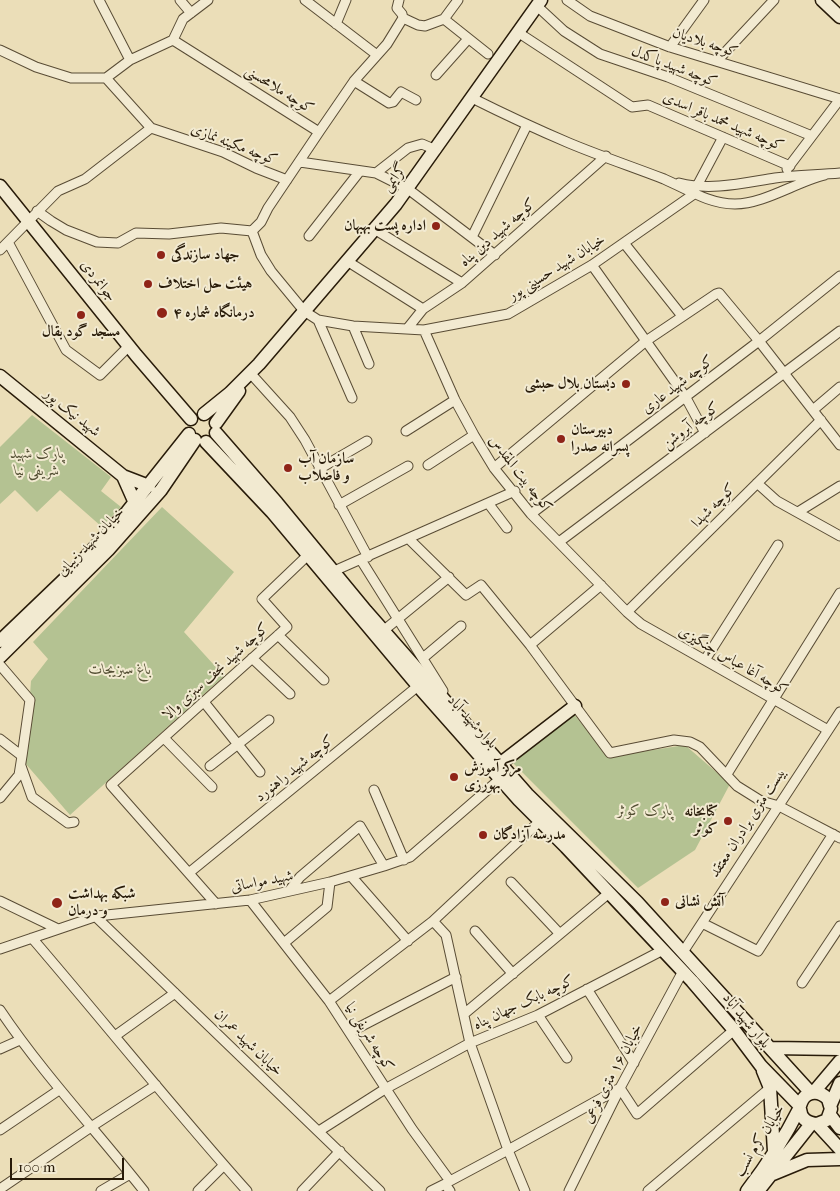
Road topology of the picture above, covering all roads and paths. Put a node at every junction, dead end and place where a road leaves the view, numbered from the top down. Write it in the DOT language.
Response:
graph roads {
  1 [pos="99,0"];
  2 [pos="180,0"];
  3 [pos="208,0"];
  4 [pos="304,0"];
  5 [pos="346,0"];
  6 [pos="398,0"];
  7 [pos="568,0"];
  8 [pos="704,0"];
  9 [pos="774,0"];
  10 [pos="455,1"];
  11 [pos="824,1"];
  12 [pos="535,4"];
  13 [pos="191,13"];
  14 [pos="840,17"];
  15 [pos="403,18"];
  16 [pos="444,19"];
  17 [pos="336,24"];
  18 [pos="519,33"];
  19 [pos="468,38"];
  20 [pos="173,40"];
  21 [pos="670,47"];
  22 [pos="0,50"];
  23 [pos="488,54"];
  24 [pos="377,55"];
  25 [pos="130,60"];
  26 [pos="717,61"];
  27 [pos="436,75"];
  28 [pos="106,78"];
  29 [pos="354,81"];
  30 [pos="472,98"];
  31 [pos="840,99"];
  32 [pos="416,100"];
  33 [pos="527,125"];
  34 [pos="150,128"];
  35 [pos="319,132"];
  36 [pos="812,136"];
  37 [pos="723,137"];
  38 [pos="436,150"];
  39 [pos="606,156"];
  40 [pos="300,162"];
  41 [pos="790,166"];
  42 [pos="360,171"];
  43 [pos="376,173"];
  44 [pos="840,174"];
  45 [pos="825,175"];
  46 [pos="781,178"];
  47 [pos="287,180"];
  48 [pos="0,186"];
  49 [pos="408,189"];
  50 [pos="696,190"];
  51 [pos="37,211"];
  52 [pos="28,220"];
  53 [pos="374,229"];
  54 [pos="252,231"];
  55 [pos="309,236"];
  56 [pos="472,237"];
  57 [pos="8,242"];
  58 [pos="624,243"];
  59 [pos="0,250"];
  60 [pos="495,254"];
  61 [pos="347,261"];
  62 [pos="592,265"];
  63 [pos="840,276"];
  64 [pos="462,283"];
  65 [pos="423,309"];
  66 [pos="304,311"];
  67 [pos="682,316"];
  68 [pos="318,320"];
  69 [pos="353,326"];
  70 [pos="407,329"];
  71 [pos="424,330"];
  72 [pos="840,331"];
  73 [pos="646,341"];
  74 [pos="759,341"];
  75 [pos="129,346"];
  76 [pos="369,364"];
  77 [pos="255,369"];
  78 [pos="784,373"];
  79 [pos="0,376"];
  80 [pos="840,387"];
  81 [pos="685,396"];
  82 [pos="352,398"];
  83 [pos="455,400"];
  84 [pos="813,410"];
  85 [pos="204,414"];
  86 [pos="191,420"];
  87 [pos="821,420"];
  88 [pos="406,431"];
  89 [pos="219,433"];
  90 [pos="704,433"];
  91 [pos="474,436"];
  92 [pos="367,441"];
  93 [pos="201,442"];
  94 [pos="840,445"];
  95 [pos="428,465"];
  96 [pos="408,466"];
  97 [pos="494,468"];
  98 [pos="319,469"];
  99 [pos="123,476"];
  100 [pos="757,484"];
  101 [pos="149,486"];
  102 [pos="840,486"];
  103 [pos="515,492"];
  104 [pos="135,503"];
  105 [pos="488,503"];
  106 [pos="339,505"];
  107 [pos="798,512"];
  108 [pos="531,514"];
  109 [pos="507,528"];
  110 [pos="840,536"];
  111 [pos="409,539"];
  112 [pos="559,542"];
  113 [pos="778,546"];
  114 [pos="308,555"];
  115 [pos="364,558"];
  116 [pos="334,571"];
  117 [pos="449,577"];
  118 [pos="601,585"];
  119 [pos="840,593"];
  120 [pos="628,612"];
  121 [pos="34,616"];
  122 [pos="397,620"];
  123 [pos="461,626"];
  124 [pos="383,631"];
  125 [pos="278,635"];
  126 [pos="0,641"];
  127 [pos="530,645"];
  128 [pos="0,657"];
  129 [pos="252,658"];
  130 [pos="423,658"];
  131 [pos="705,660"];
  132 [pos="0,665"];
  133 [pos="324,680"];
  134 [pos="418,686"];
  135 [pos="290,694"];
  136 [pos="774,700"];
  137 [pos="204,702"];
  138 [pos="575,706"];
  139 [pos="454,711"];
  140 [pos="840,712"];
  141 [pos="270,720"];
  142 [pos="828,730"];
  143 [pos="164,738"];
  144 [pos="0,739"];
  145 [pos="238,746"];
  146 [pos="21,761"];
  147 [pos="501,764"];
  148 [pos="210,766"];
  149 [pos="260,772"];
  150 [pos="727,774"];
  151 [pos="500,779"];
  152 [pos="212,787"];
  153 [pos="374,790"];
  154 [pos="0,798"];
  155 [pos="778,806"];
  156 [pos="540,821"];
  157 [pos="74,822"];
  158 [pos="836,836"];
  159 [pos="404,860"];
  160 [pos="384,866"];
  161 [pos="190,872"];
  162 [pos="351,876"];
  163 [pos="330,882"];
  164 [pos="511,882"];
  165 [pos="290,891"];
  166 [pos="609,893"];
  167 [pos="250,900"];
  168 [pos="0,901"];
  169 [pos="216,904"];
  170 [pos="96,916"];
  171 [pos="433,921"];
  172 [pos="702,923"];
  173 [pos="840,926"];
  174 [pos="58,929"];
  175 [pos="475,931"];
  176 [pos="560,934"];
  177 [pos="32,938"];
  178 [pos="408,941"];
  179 [pos="284,943"];
  180 [pos="0,949"];
  181 [pos="662,950"];
  182 [pos="683,952"];
  183 [pos="683,971"];
  184 [pos="512,974"];
  185 [pos="456,977"];
  186 [pos="802,983"];
  187 [pos="587,989"];
  188 [pos="175,993"];
  189 [pos="329,1001"];
  190 [pos="0,1010"];
  191 [pos="464,1014"];
  192 [pos="538,1015"];
  193 [pos="734,1030"];
  194 [pos="350,1032"];
  195 [pos="115,1036"];
  196 [pos="20,1040"];
  197 [pos="470,1043"];
  198 [pos="771,1048"];
  199 [pos="0,1049"];
  200 [pos="840,1049"];
  201 [pos="567,1058"];
  202 [pos="840,1061"];
  203 [pos="634,1063"];
  204 [pos="761,1066"];
  205 [pos="840,1083"];
  206 [pos="156,1086"];
  207 [pos="620,1088"];
  208 [pos="770,1088"];
  209 [pos="385,1089"];
  210 [pos="59,1090"];
  211 [pos="812,1093"];
  212 [pos="800,1108"];
  213 [pos="831,1109"];
  214 [pos="814,1124"];
  215 [pos="91,1126"];
  216 [pos="789,1127"];
  217 [pos="840,1128"];
  218 [pos="0,1130"];
  219 [pos="319,1131"];
  220 [pos="801,1137"];
  221 [pos="840,1149"];
  222 [pos="508,1150"];
  223 [pos="340,1151"];
  224 [pos="774,1151"];
  225 [pos="840,1159"];
  226 [pos="223,1166"];
  227 [pos="130,1174"];
  228 [pos="770,1175"];
  229 [pos="448,1185"];
  230 [pos="0,1189"];
  231 [pos="101,1191"];
  232 [pos="144,1191"];
  233 [pos="198,1191"];
  234 [pos="247,1191"];
  235 [pos="302,1191"];
  236 [pos="380,1191"];
  237 [pos="431,1191"];
  238 [pos="525,1191"];
  239 [pos="569,1191"];
  240 [pos="648,1191"];
  241 [pos="747,1191"];
  242 [pos="758,1191"];
  1 -- 25 [label="street"];
  2 -- 13 [label="street"];
  3 -- 13 [label="street"];
  4 -- 17 [label="street"];
  5 -- 17 [label="street"];
  6 -- 15 [label="street"];
  7 -- 21 [label="street, کوچه بلادیان"];
  8 -- 21 [label="street"];
  9 -- 26 [label="street"];
  10 -- 16 [label="street"];
  11 -- 14 [label="main road"];
  12 -- 18 [label="main road, گرایمی"];
  12 -- 36 [label="street, کوچه شهید پاکدل"];
  13 -- 20 [label="street"];
  15 -- 16 [label="street"];
  15 -- 24 [label="street"];
  16 -- 19 [label="street"];
  17 -- 24 [label="street"];
  18 -- 30 [label="main road, گرایمی"];
  18 -- 37 [label="street, کوچه شهید محمد باقر اسدی"];
  19 -- 23 [label="street"];
  19 -- 27 [label="street"];
  20 -- 25 [label="street"];
  20 -- 35 [label="street, کوچه ملامحسنی"];
  21 -- 26 [label="street, کوچه بلادیان"];
  22 -- 28 [label="street"];
  24 -- 29 [label="street"];
  25 -- 28 [label="street"];
  26 -- 31 [label="street, کوچه بلادیان"];
  28 -- 34 [label="street"];
  29 -- 32 [label="street"];
  29 -- 35 [label="street"];
  30 -- 33 [label="street"];
  30 -- 38 [label="main road, گرایمی"];
  31 -- 36 [label="street"];
  33 -- 39 [label="street"];
  33 -- 56 [label="street"];
  34 -- 47 [label="street, کوچه مکینه نمازی"];
  34 -- 51 [label="street"];
  35 -- 40 [label="street, کوچه ملامحسنی"];
  36 -- 41 [label="street"];
  37 -- 41 [label="street, کوچه شهید محمد باقر اسدی"];
  37 -- 50 [label="street"];
  38 -- 43 [label="street"];
  38 -- 49 [label="main road, گرایمی"];
  39 -- 50 [label="street"];
  39 -- 60 [label="street, کوچه شهید دین پناه"];
  40 -- 42 [label="street"];
  40 -- 47 [label="street, کوچه ملامحسنی"];
  41 -- 46 [label="street"];
  42 -- 43 [label="street"];
  42 -- 55 [label="street"];
  43 -- 49 [label="street"];
  44 -- 45 [label="street"];
  45 -- 46 [label="street"];
  45 -- 50 [label="street"];
  46 -- 50 [label="street"];
  47 -- 54 [label="street, کوچه ملامحسنی"];
  48 -- 52 [label="main road, جوانمردی"];
  49 -- 53 [label="main road, گرایمی"];
  49 -- 56 [label="street"];
  50 -- 58 [label="street, خیابان شهید حسینی پور"];
  51 -- 52 [label="street"];
  51 -- 54 [label="street"];
  52 -- 57 [label="street"];
  52 -- 75 [label="main road, جوانمردی"];
  53 -- 61 [label="main road, گرایمی"];
  53 -- 64 [label="street"];
  54 -- 66 [label="street, خیابان شهید حسینی پور"];
  56 -- 60 [label="street"];
  57 -- 59 [label="street"];
  57 -- 75 [label="street"];
  58 -- 62 [label="street, خیابان شهید حسینی پور"];
  58 -- 67 [label="street"];
  60 -- 64 [label="street, کوچه شهید دین پناه"];
  61 -- 65 [label="street"];
  61 -- 66 [label="main road, گرایمی"];
  62 -- 71 [label="street, خیابان شهید حسینی پور"];
  62 -- 73 [label="street"];
  63 -- 74 [label="street, کوچه شهید عاری"];
  64 -- 65 [label="street, کوچه شهید دین پناه"];
  65 -- 70 [label="street, کوچه شهید دین پناه"];
  66 -- 68 [label="street, خیابان شهید حسینی پور"];
  66 -- 77 [label="main road, گرایمی"];
  67 -- 73 [label="street"];
  67 -- 74 [label="street"];
  68 -- 69 [label="street, خیابان شهید حسینی پور"];
  68 -- 82 [label="street"];
  69 -- 70 [label="street, خیابان شهید حسینی پور"];
  69 -- 76 [label="street"];
  70 -- 71 [label="street, خیابان شهید حسینی پور"];
  71 -- 83 [label="street, کوچه بیت المقدس"];
  72 -- 78 [label="street, کوچه آبروشن"];
  73 -- 81 [label="street"];
  73 -- 97 [label="street"];
  74 -- 78 [label="street"];
  74 -- 81 [label="street, کوچه شهید عاری"];
  75 -- 86 [label="main road, جوانمردی"];
  77 -- 85 [label="main road"];
  77 -- 89 [label="main road"];
  77 -- 98 [label="street"];
  78 -- 84 [label="street"];
  78 -- 90 [label="street, کوچه آبروشن"];
  79 -- 99 [label="main road, شهید نیک پور"];
  80 -- 84 [label="street"];
  81 -- 90 [label="street"];
  81 -- 108 [label="street, کوچه شهید عاری"];
  83 -- 88 [label="street"];
  83 -- 91 [label="street, کوچه بیت المقدس"];
  84 -- 87 [label="street"];
  85 -- 86 [label="main road"];
  85 -- 89 [label="main road"];
  86 -- 93 [label="main road"];
  87 -- 94 [label="street"];
  87 -- 100 [label="street, کوچه شهدا"];
  89 -- 93 [label="main road"];
  89 -- 116 [label="main road, بلوار شهید آباد"];
  90 -- 112 [label="street, کوچه آبروشن"];
  91 -- 95 [label="street"];
  91 -- 97 [label="street, کوچه بیت المقدس"];
  92 -- 98 [label="street"];
  93 -- 101 [label="main road, خیابان شهید زیبایی"];
  93 -- 114 [label="main road, بلوار شهید آباد"];
  93 -- 121 [label="main road, خیابان شهید زیبایی"];
  96 -- 106 [label="street"];
  97 -- 103 [label="street, کوچه بیت المقدس"];
  98 -- 106 [label="street"];
  99 -- 101 [label="main road, شهید نیک پور"];
  99 -- 104 [label="main road, شهید نیک پور"];
  100 -- 107 [label="street"];
  100 -- 120 [label="street, کوچه شهدا"];
  101 -- 104 [label="main road, خیابان شهید زیبایی"];
  102 -- 107 [label="street"];
  103 -- 105 [label="street"];
  103 -- 108 [label="street, کوچه بیت المقدس"];
  104 -- 121 [label="main road, خیابان شهید زیبایی"];
  105 -- 109 [label="street"];
  105 -- 111 [label="street"];
  106 -- 115 [label="street"];
  107 -- 110 [label="street"];
  108 -- 112 [label="street, کوچه بیت المقدس"];
  111 -- 115 [label="street"];
  111 -- 117 [label="street"];
  112 -- 118 [label="street, کوچه بیت المقدس"];
  113 -- 131 [label="street"];
  114 -- 125 [label="street, کوچه شهید نجف سبزی والا"];
  114 -- 134 [label="main road, بلوار شهید آباد"];
  115 -- 116 [label="street"];
  115 -- 122 [label="street"];
  116 -- 124 [label="main road, بلوار شهید آباد"];
  117 -- 122 [label="street"];
  117 -- 127 [label="street"];
  118 -- 120 [label="street, کوچه بیت المقدس"];
  118 -- 127 [label="street"];
  119 -- 136 [label="street"];
  120 -- 131 [label="street, کوچه آغا عباس چنگیزی"];
  121 -- 126 [label="main road, خیابان شهید زیبایی"];
  121 -- 128 [label="main road, خیابان شهید زیبایی"];
  122 -- 124 [label="street"];
  122 -- 130 [label="street"];
  123 -- 130 [label="street"];
  124 -- 139 [label="main road, بلوار شهید آباد"];
  125 -- 129 [label="street, کوچه شهید نجف سبزی والا"];
  125 -- 133 [label="street"];
  127 -- 138 [label="street"];
  129 -- 135 [label="street"];
  129 -- 137 [label="street, کوچه شهید نجف سبزی والا"];
  130 -- 139 [label="street"];
  131 -- 136 [label="street, کوچه آغا عباس چنگیزی"];
  132 -- 146 [label="street"];
  134 -- 151 [label="main road, بلوار شهید آباد"];
  134 -- 161 [label="street, کوچه شهید راهنورد"];
  136 -- 142 [label="street, کوچه آغا عباس چنگیزی"];
  136 -- 150 [label="street"];
  137 -- 143 [label="street, کوچه شهید نجف سبزی والا"];
  137 -- 145 [label="street"];
  138 -- 147 [label="main road"];
  138 -- 150 [label="street"];
  139 -- 147 [label="main road, بلوار شهید آباد"];
  140 -- 142 [label="street, بیست متری برادران معتقد"];
  141 -- 145 [label="street"];
  142 -- 155 [label="street, بیست متری برادران معتقد"];
  143 -- 152 [label="street"];
  143 -- 161 [label="street, کوچه شهید نجف سبزی والا"];
  144 -- 146 [label="street"];
  145 -- 148 [label="street"];
  145 -- 149 [label="street"];
  146 -- 154 [label="street"];
  146 -- 157 [label="street"];
  147 -- 182 [label="main road, بلوار شهید آباد"];
  150 -- 155 [label="street"];
  151 -- 156 [label="main road, بلوار شهید آباد"];
  151 -- 159 [label="street, شهید مواساتی"];
  153 -- 159 [label="street"];
  155 -- 158 [label="street"];
  155 -- 172 [label="street, بیست متری برادران معتقد"];
  156 -- 166 [label="main road, بلوار شهید آباد"];
  156 -- 171 [label="street"];
  158 -- 172 [label="street"];
  159 -- 160 [label="street, شهید مواساتی"];
  160 -- 162 [label="street, شهید مواساتی"];
  160 -- 165 [label="street"];
  161 -- 169 [label="street"];
  162 -- 163 [label="street, شهید مواساتی"];
  162 -- 178 [label="street"];
  163 -- 165 [label="street, شهید مواساتی"];
  163 -- 179 [label="street"];
  164 -- 176 [label="street"];
  165 -- 167 [label="street, شهید مواساتی"];
  166 -- 176 [label="street"];
  166 -- 181 [label="main road, بلوار شهید آباد"];
  167 -- 169 [label="street, شهید مواساتی"];
  167 -- 179 [label="street, کوچه شریفی نیا"];
  168 -- 174 [label="street"];
  169 -- 170 [label="street, شهید مواساتی"];
  170 -- 174 [label="street, شهید مواساتی"];
  170 -- 188 [label="street, خیابان شهید عمران"];
  171 -- 178 [label="street"];
  171 -- 185 [label="street"];
  172 -- 182 [label="street, بیست متری برادران معتقد"];
  173 -- 186 [label="street"];
  174 -- 177 [label="street, شهید مواساتی"];
  175 -- 184 [label="street"];
  176 -- 184 [label="street"];
  177 -- 180 [label="street, شهید مواساتی"];
  177 -- 195 [label="street"];
  178 -- 189 [label="street"];
  179 -- 189 [label="street, کوچه شریفی نیا"];
  181 -- 183 [label="main road, بلوار شهید آباد"];
  181 -- 187 [label="street, کوچه بابک جهان پناه"];
  182 -- 198 [label="main road, بلوار شهید آباد"];
  183 -- 193 [label="main road, بلوار شهید آباد"];
  183 -- 203 [label="street, خیابان ۱۶ متری فرعی"];
  184 -- 191 [label="street"];
  185 -- 191 [label="street"];
  185 -- 194 [label="street"];
  187 -- 192 [label="street, کوچه بابک جهان پناه"];
  187 -- 203 [label="street"];
  188 -- 195 [label="street"];
  188 -- 219 [label="street, خیابان شهید عمران"];
  189 -- 194 [label="street, کوچه شریفی نیا"];
  190 -- 196 [label="street"];
  191 -- 197 [label="street"];
  192 -- 197 [label="street, کوچه بابک جهان پناه"];
  192 -- 201 [label="street"];
  193 -- 204 [label="main road, بلوار شهید آباد"];
  193 -- 207 [label="street"];
  194 -- 209 [label="street, کوچه شریفی نیا"];
  195 -- 206 [label="street"];
  196 -- 199 [label="street"];
  196 -- 210 [label="street"];
  197 -- 209 [label="street"];
  197 -- 222 [label="street, کوچه بابک جهان پناه"];
  198 -- 200 [label="main road"];
  198 -- 211 [label="main road, بلوار شهید آباد"];
  202 -- 211 [label="main road"];
  203 -- 207 [label="street, خیابان ۱۶ متری فرعی"];
  204 -- 208 [label="main road"];
  204 -- 212 [label="main road, بلوار شهید آباد"];
  205 -- 213 [label="main road"];
  206 -- 215 [label="street"];
  206 -- 226 [label="street"];
  207 -- 222 [label="street"];
  207 -- 239 [label="street, خیابان ۱۶ متری فرعی"];
  208 -- 224 [label="main road"];
  208 -- 240 [label="street"];
  209 -- 219 [label="street"];
  209 -- 229 [label="street, کوچه شریفی نیا"];
  210 -- 215 [label="street"];
  210 -- 218 [label="street"];
  211 -- 212 [label="main road"];
  211 -- 213 [label="main road"];
  212 -- 214 [label="main road"];
  212 -- 216 [label="main road, خیابان کرم نسب"];
  213 -- 214 [label="main road"];
  213 -- 217 [label="main road"];
  214 -- 220 [label="main road, خیابان کرم نسب"];
  214 -- 221 [label="main road"];
  215 -- 227 [label="street"];
  215 -- 230 [label="street"];
  216 -- 220 [label="main road"];
  216 -- 224 [label="main road, خیابان کرم نسب"];
  219 -- 223 [label="street, خیابان شهید عمران"];
  220 -- 228 [label="main road, خیابان کرم نسب"];
  222 -- 229 [label="street"];
  222 -- 238 [label="street"];
  223 -- 235 [label="street"];
  223 -- 236 [label="street, خیابان شهید عمران"];
  224 -- 241 [label="main road, خیابان کرم نسب"];
  225 -- 228 [label="main road"];
  226 -- 233 [label="street"];
  226 -- 234 [label="street"];
  227 -- 231 [label="street"];
  227 -- 232 [label="street"];
  228 -- 242 [label="main road, خیابان کرم نسب"];
  229 -- 237 [label="street"];
}
